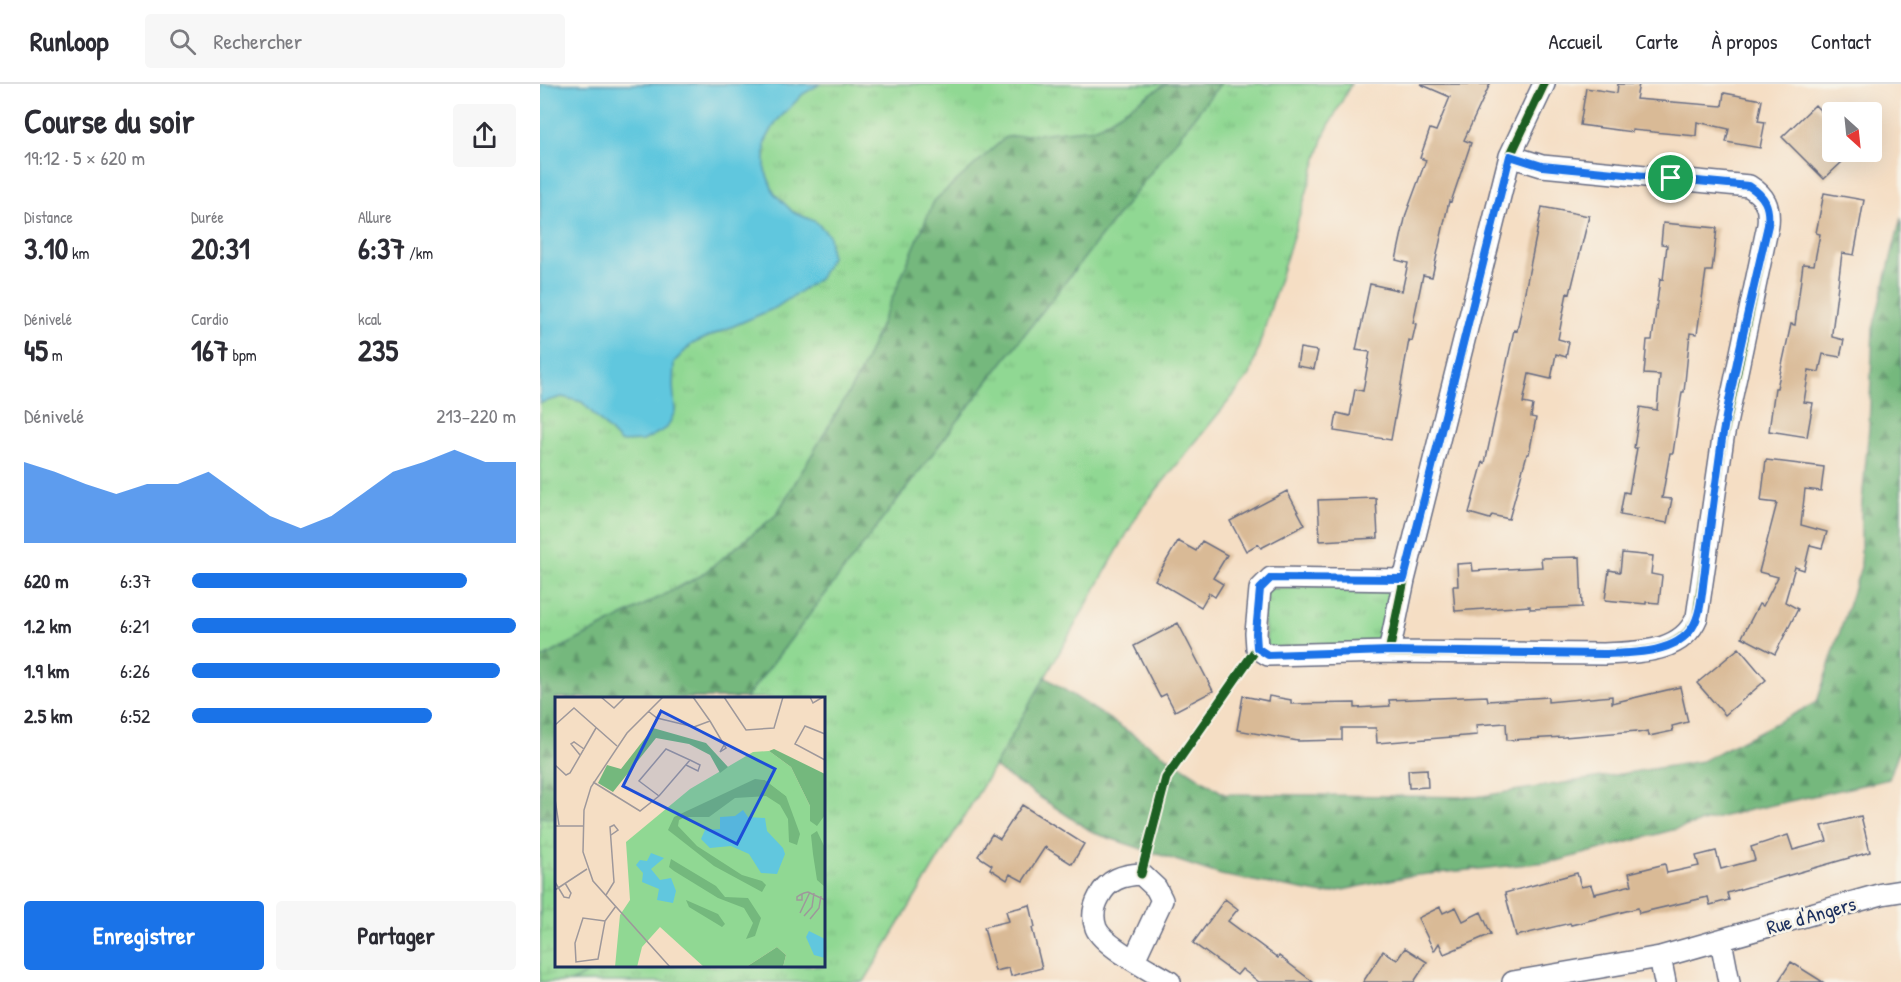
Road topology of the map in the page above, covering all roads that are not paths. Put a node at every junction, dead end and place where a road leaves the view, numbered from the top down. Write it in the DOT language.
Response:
graph roads {
  1 [pos="1544,84"];
  2 [pos="1510,156"];
  3 [pos="1404,579"];
  4 [pos="1389,651"];
  5 [pos="1901,891"];
  6 [pos="1721,941"];
  7 [pos="1660,957"];
  8 [pos="1134,960"];
  9 [pos="1170,982"];
  10 [pos="1513,982"];
  11 [pos="1665,982"];
  12 [pos="1729,982"];
  1 -- 2 [label="street"];
  2 -- 3 [label="street"];
  2 -- 4 [label="street"];
  3 -- 4 [label="street"];
  3 -- 4 [label="street"];
  5 -- 6 [label="street, Rue d'Angers"];
  6 -- 7 [label="street, Rue d'Angers"];
  6 -- 12 [label="street"];
  7 -- 10 [label="street, Rue d'Angers"];
  7 -- 11 [label="street"];
  8 -- 9 [label="street"];
}
